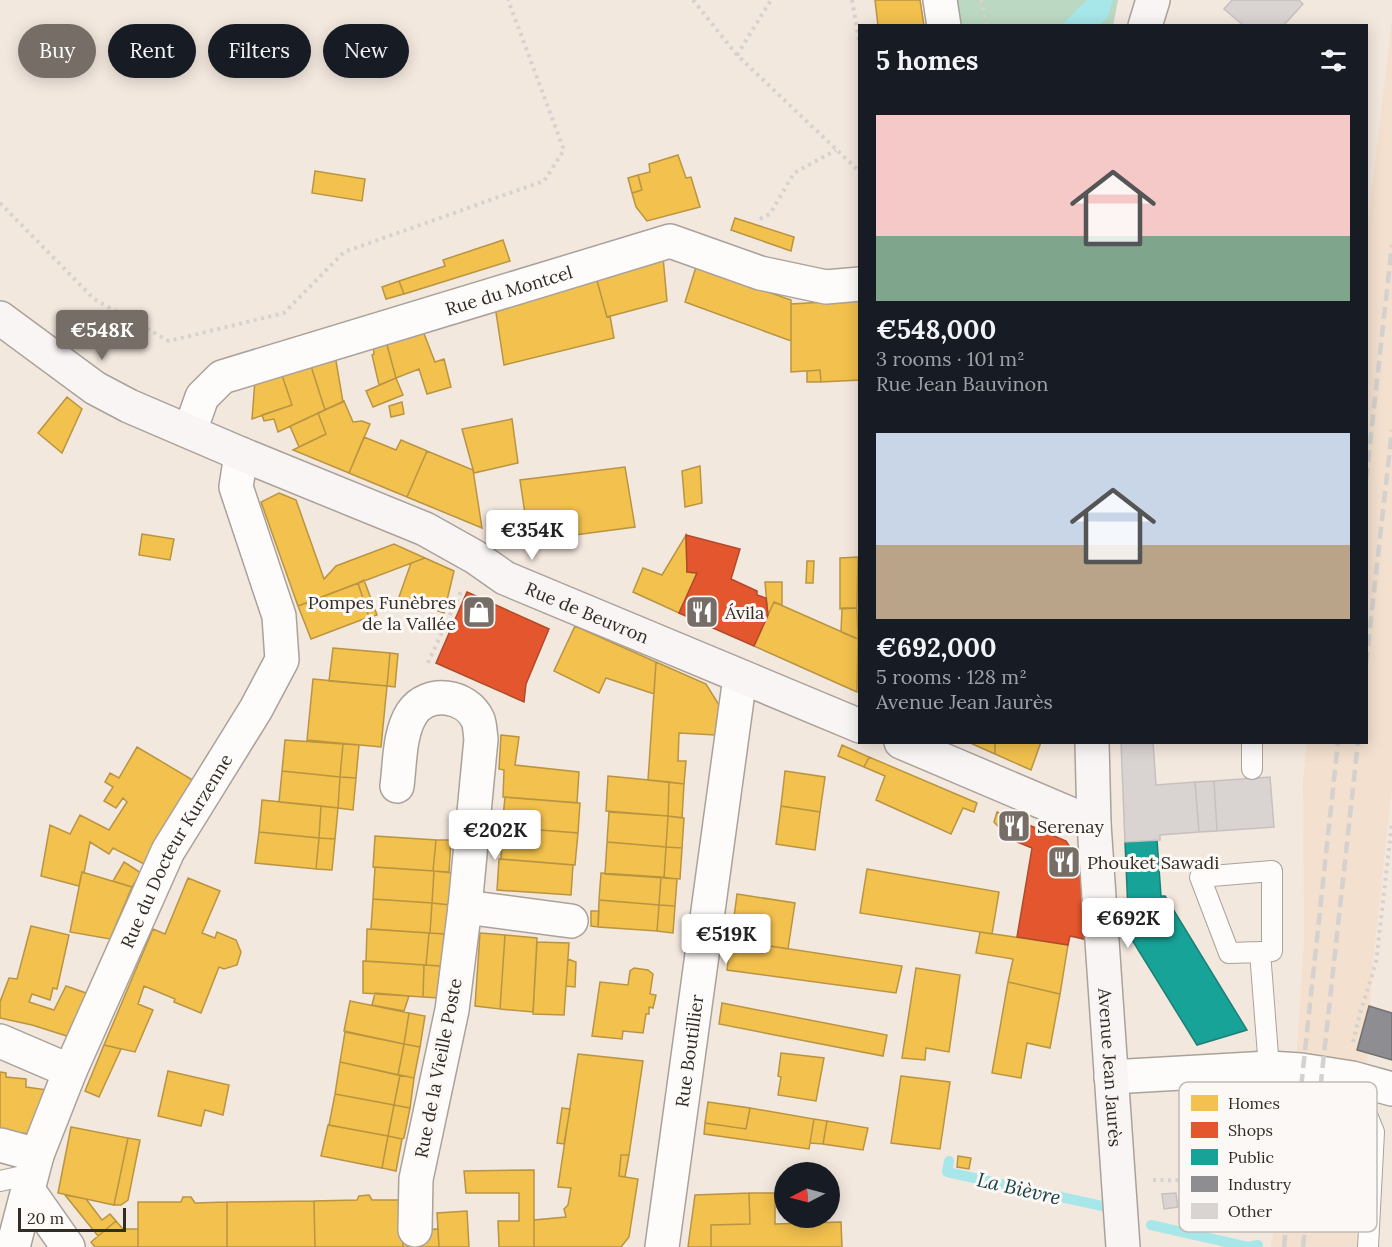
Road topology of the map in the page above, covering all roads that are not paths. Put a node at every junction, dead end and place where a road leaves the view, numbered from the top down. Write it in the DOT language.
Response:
graph roads {
  1 [pos="940,0"];
  2 [pos="1153,0"];
  3 [pos="944,24"];
  4 [pos="1145,24"];
  5 [pos="858,284"];
  6 [pos="0,318"];
  7 [pos="190,430"];
  8 [pos="241,454"];
  9 [pos="740,677"];
  10 [pos="858,725"];
  11 [pos="906,744"];
  12 [pos="1092,744"];
  13 [pos="1252,744"];
  14 [pos="1252,769"];
  15 [pos="397,786"];
  16 [pos="1094,824"];
  17 [pos="465,907"];
  18 [pos="571,921"];
  19 [pos="1260,952"];
  20 [pos="0,1041"];
  21 [pos="1269,1068"];
  22 [pos="70,1071"];
  23 [pos="1111,1077"];
  24 [pos="1352,1078"];
  25 [pos="1354,1082"];
  26 [pos="1367,1082"];
  27 [pos="1377,1085"];
  28 [pos="1392,1089"];
  29 [pos="0,1145"];
  30 [pos="24,1175"];
  31 [pos="415,1230"];
  32 [pos="1369,1232"];
  33 [pos="54,1244"];
  34 [pos="13,1247"];
  35 [pos="662,1247"];
  36 [pos="1123,1247"];
  37 [pos="1368,1247"];
  1 -- 3 [label="street"];
  2 -- 4 [label="main road"];
  5 -- 7 [label="street, Rue du Montcel"];
  6 -- 7 [label="main road, Rue de Beuvron"];
  7 -- 8 [label="main road, Rue de Beuvron"];
  8 -- 9 [label="main road, Rue de Beuvron"];
  8 -- 22 [label="street, Rue du Docteur Kurzenne"];
  9 -- 10 [label="main road, Rue de Beuvron"];
  9 -- 35 [label="street, Rue Boutillier"];
  11 -- 16 [label="main road"];
  12 -- 16 [label="main road, Avenue Jean Jaurès"];
  13 -- 14 [label="lane"];
  15 -- 17 [label="street, Rue de la Vieille Poste"];
  16 -- 23 [label="main road, Avenue Jean Jaurès"];
  17 -- 18 [label="street"];
  17 -- 31 [label="street, Rue de la Vieille Poste"];
  19 -- 19 [label="lane"];
  19 -- 21 [label="lane"];
  20 -- 22 [label="street"];
  21 -- 23 [label="street"];
  21 -- 24 [label="street"];
  22 -- 30 [label="street, Rue du Docteur Kurzenne"];
  23 -- 36 [label="main road, Avenue Jean Jaurès"];
  24 -- 25 [label="lane"];
  24 -- 26 [label="street"];
  27 -- 28 [label="street"];
  29 -- 30 [label="street"];
  30 -- 33 [label="street"];
  30 -- 34 [label="street, Rue du Docteur Kurzenne"];
  32 -- 37 [label="lane"];
}
